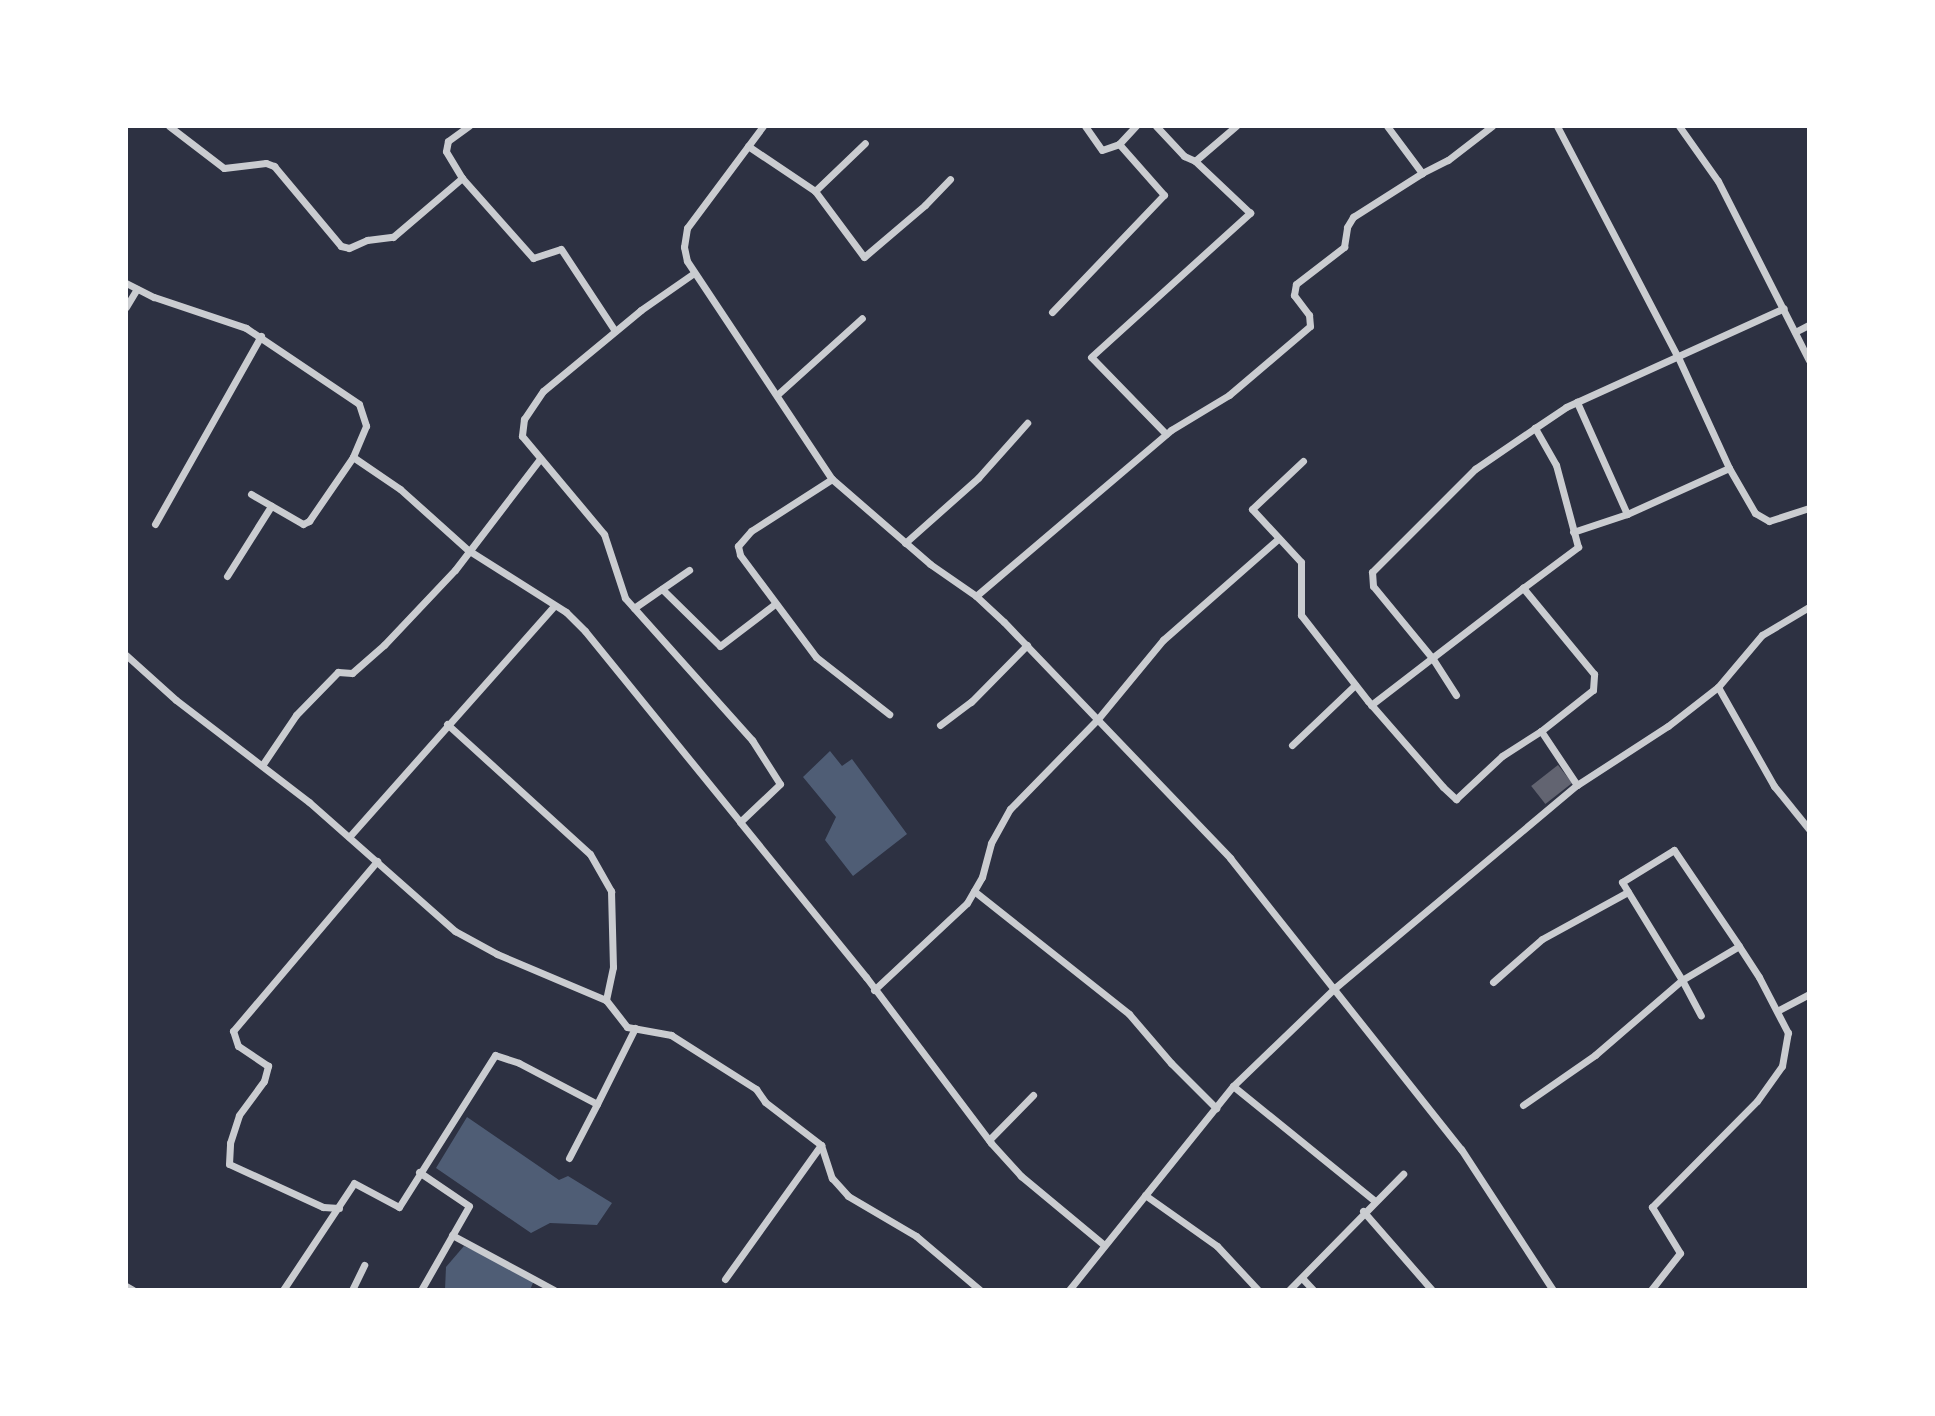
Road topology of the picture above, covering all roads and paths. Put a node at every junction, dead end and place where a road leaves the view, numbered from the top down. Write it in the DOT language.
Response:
graph roads {
  1 [pos="169,126"];
  2 [pos="469,126"];
  3 [pos="763,126"];
  4 [pos="1085,126"];
  5 [pos="1136,126"];
  6 [pos="1156,126"];
  7 [pos="1236,126"];
  8 [pos="1387,126"];
  9 [pos="1492,126"];
  10 [pos="1557,126"];
  11 [pos="1679,126"];
  12 [pos="865,143"];
  13 [pos="1119,144"];
  14 [pos="748,146"];
  15 [pos="1195,161"];
  16 [pos="1422,173"];
  17 [pos="462,178"];
  18 [pos="950,179"];
  19 [pos="815,191"];
  20 [pos="694,273"];
  21 [pos="126,283"];
  22 [pos="137,289"];
  23 [pos="126,307"];
  24 [pos="1784,308"];
  25 [pos="1052,312"];
  26 [pos="862,318"];
  27 [pos="1809,325"];
  28 [pos="615,331"];
  29 [pos="1795,332"];
  30 [pos="261,336"];
  31 [pos="1678,357"];
  32 [pos="1809,360"];
  33 [pos="778,394"];
  34 [pos="1577,402"];
  35 [pos="1027,423"];
  36 [pos="1535,428"];
  37 [pos="1166,434"];
  38 [pos="353,457"];
  39 [pos="539,460"];
  40 [pos="1303,461"];
  41 [pos="1729,468"];
  42 [pos="832,479"];
  43 [pos="251,494"];
  44 [pos="271,506"];
  45 [pos="1809,508"];
  46 [pos="1627,514"];
  47 [pos="155,524"];
  48 [pos="1573,532"];
  49 [pos="1279,538"];
  50 [pos="905,543"];
  51 [pos="468,550"];
  52 [pos="689,570"];
  53 [pos="227,576"];
  54 [pos="1523,588"];
  55 [pos="662,589"];
  56 [pos="976,596"];
  57 [pos="775,604"];
  58 [pos="553,607"];
  59 [pos="1809,607"];
  60 [pos="634,608"];
  61 [pos="1027,645"];
  62 [pos="126,655"];
  63 [pos="1433,659"];
  64 [pos="1355,685"];
  65 [pos="1718,687"];
  66 [pos="1456,695"];
  67 [pos="1371,705"];
  68 [pos="889,714"];
  69 [pos="1097,720"];
  70 [pos="447,724"];
  71 [pos="940,725"];
  72 [pos="1541,731"];
  73 [pos="1292,745"];
  74 [pos="263,764"];
  75 [pos="1577,785"];
  76 [pos="740,822"];
  77 [pos="1809,829"];
  78 [pos="349,837"];
  79 [pos="377,861"];
  80 [pos="974,891"];
  81 [pos="1628,892"];
  82 [pos="1739,946"];
  83 [pos="1682,980"];
  84 [pos="1493,982"];
  85 [pos="1336,987"];
  86 [pos="874,990"];
  87 [pos="1809,994"];
  88 [pos="606,1000"];
  89 [pos="1779,1010"];
  90 [pos="1701,1015"];
  91 [pos="635,1028"];
  92 [pos="1233,1086"];
  93 [pos="1033,1095"];
  94 [pos="597,1104"];
  95 [pos="1523,1105"];
  96 [pos="1216,1108"];
  97 [pos="989,1140"];
  98 [pos="821,1145"];
  99 [pos="569,1158"];
  100 [pos="419,1172"];
  101 [pos="1403,1174"];
  102 [pos="1145,1195"];
  103 [pos="1375,1201"];
  104 [pos="339,1208"];
  105 [pos="1363,1211"];
  106 [pos="452,1235"];
  107 [pos="1104,1245"];
  108 [pos="364,1265"];
  109 [pos="1302,1278"];
  110 [pos="725,1279"];
  111 [pos="126,1286"];
  112 [pos="133,1290"];
  113 [pos="283,1290"];
  114 [pos="352,1290"];
  115 [pos="421,1290"];
  116 [pos="554,1290"];
  117 [pos="980,1290"];
  118 [pos="1069,1290"];
  119 [pos="1258,1290"];
  120 [pos="1289,1290"];
  121 [pos="1313,1290"];
  122 [pos="1432,1290"];
  123 [pos="1553,1290"];
  124 [pos="1651,1290"];
  1 -- 17 [label="street"];
  2 -- 17 [label="street"];
  3 -- 14 [label="street"];
  4 -- 13 [label="street"];
  5 -- 13 [label="street"];
  6 -- 15 [label="street"];
  7 -- 15 [label="street"];
  8 -- 16 [label="street"];
  9 -- 16 [label="street"];
  10 -- 31 [label="street"];
  11 -- 24 [label="street"];
  12 -- 19 [label="street"];
  13 -- 25 [label="street"];
  14 -- 19 [label="street"];
  14 -- 20 [label="street"];
  15 -- 37 [label="street"];
  16 -- 37 [label="street"];
  17 -- 28 [label="street"];
  18 -- 19 [label="street"];
  20 -- 28 [label="street"];
  20 -- 33 [label="street"];
  21 -- 22 [label="street"];
  22 -- 23 [label="street"];
  22 -- 30 [label="street"];
  24 -- 29 [label="street"];
  24 -- 31 [label="street"];
  26 -- 33 [label="street"];
  27 -- 29 [label="street"];
  28 -- 39 [label="street"];
  29 -- 32 [label="street"];
  30 -- 38 [label="street"];
  30 -- 47 [label="street"];
  31 -- 34 [label="street"];
  31 -- 41 [label="street"];
  33 -- 42 [label="street"];
  34 -- 36 [label="street"];
  34 -- 46 [label="street"];
  35 -- 50 [label="street"];
  36 -- 48 [label="street"];
  36 -- 63 [label="street"];
  37 -- 56 [label="street"];
  38 -- 44 [label="street"];
  38 -- 51 [label="street"];
  39 -- 51 [label="street"];
  39 -- 60 [label="street"];
  40 -- 49 [label="street"];
  41 -- 45 [label="street"];
  41 -- 46 [label="street"];
  42 -- 50 [label="street"];
  42 -- 57 [label="street"];
  43 -- 44 [label="street"];
  44 -- 53 [label="street"];
  46 -- 48 [label="street"];
  48 -- 54 [label="street"];
  49 -- 64 [label="street"];
  49 -- 69 [label="street"];
  50 -- 56 [label="street"];
  51 -- 58 [label="street"];
  51 -- 74 [label="street"];
  52 -- 55 [label="street"];
  54 -- 63 [label="street"];
  54 -- 72 [label="street"];
  55 -- 57 [label="street"];
  55 -- 60 [label="street"];
  56 -- 61 [label="street"];
  57 -- 68 [label="street"];
  58 -- 70 [label="street"];
  58 -- 76 [label="street"];
  59 -- 65 [label="street"];
  60 -- 76 [label="street"];
  61 -- 69 [label="street"];
  61 -- 71 [label="street"];
  62 -- 74 [label="street"];
  63 -- 66 [label="street"];
  63 -- 67 [label="street"];
  64 -- 67 [label="street"];
  64 -- 73 [label="street"];
  65 -- 75 [label="street"];
  65 -- 77 [label="street"];
  67 -- 72 [label="street"];
  69 -- 80 [label="street"];
  69 -- 85 [label="street"];
  70 -- 78 [label="street"];
  70 -- 88 [label="street"];
  72 -- 75 [label="street"];
  74 -- 78 [label="street"];
  75 -- 85 [label="street"];
  76 -- 86 [label="street"];
  78 -- 79 [label="street"];
  79 -- 88 [label="street"];
  79 -- 104 [label="street"];
  80 -- 86 [label="street"];
  80 -- 96 [label="street"];
  81 -- 82 [label="street"];
  81 -- 83 [label="street"];
  81 -- 84 [label="street"];
  82 -- 83 [label="street"];
  82 -- 89 [label="street"];
  83 -- 90 [label="street"];
  83 -- 95 [label="street"];
  85 -- 92 [label="street"];
  85 -- 123 [label="street"];
  86 -- 97 [label="street"];
  87 -- 89 [label="street"];
  88 -- 91 [label="street"];
  89 -- 124 [label="street"];
  91 -- 94 [label="street"];
  91 -- 98 [label="street"];
  92 -- 96 [label="street"];
  92 -- 103 [label="street"];
  93 -- 97 [label="street"];
  94 -- 99 [label="street"];
  94 -- 100 [label="street"];
  96 -- 102 [label="street"];
  97 -- 107 [label="street"];
  98 -- 110 [label="street"];
  98 -- 117 [label="street"];
  100 -- 104 [label="street"];
  100 -- 106 [label="street"];
  101 -- 103 [label="street"];
  102 -- 107 [label="street"];
  102 -- 119 [label="street"];
  103 -- 105 [label="street"];
  104 -- 113 [label="street"];
  105 -- 109 [label="street"];
  105 -- 122 [label="street"];
  106 -- 115 [label="street"];
  106 -- 116 [label="street"];
  107 -- 118 [label="street"];
  108 -- 114 [label="street"];
  109 -- 120 [label="street"];
  109 -- 121 [label="street"];
  111 -- 112 [label="street"];
}
